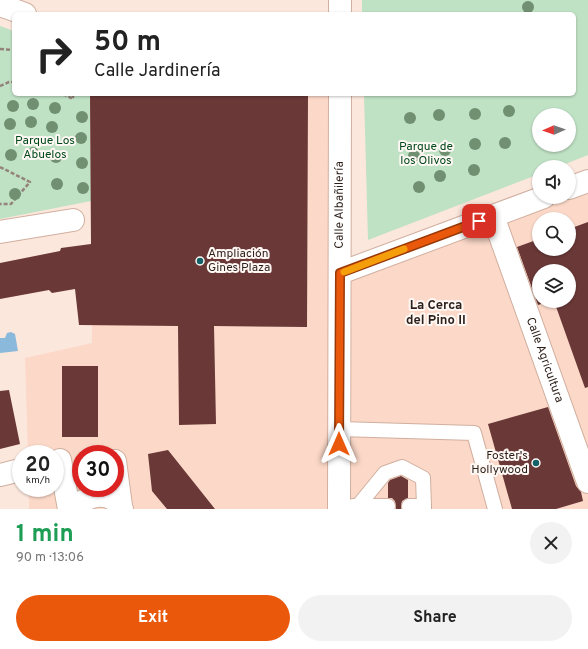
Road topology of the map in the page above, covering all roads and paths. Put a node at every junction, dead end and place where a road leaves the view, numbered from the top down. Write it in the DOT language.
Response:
graph roads {
  1 [pos="340,0"];
  2 [pos="0,5"];
  3 [pos="19,12"];
  4 [pos="340,12"];
  5 [pos="0,49"];
  6 [pos="12,50"];
  7 [pos="12,82"];
  8 [pos="0,86"];
  9 [pos="67,96"];
  10 [pos="73,96"];
  11 [pos="340,96"];
  12 [pos="0,167"];
  13 [pos="588,181"];
  14 [pos="576,185"];
  15 [pos="532,201"];
  16 [pos="0,204"];
  17 [pos="493,216"];
  18 [pos="73,220"];
  19 [pos="0,232"];
  20 [pos="340,273"];
  21 [pos="339,429"];
  22 [pos="64,482"];
  23 [pos="588,482"];
  24 [pos="120,497"];
  25 [pos="388,506"];
  26 [pos="409,506"];
  27 [pos="122,508"];
  28 [pos="350,508"];
  29 [pos="424,508"];
  30 [pos="69,509"];
  31 [pos="74,509"];
  32 [pos="495,509"];
  1 -- 4 [label="street"];
  2 -- 3 [label="street"];
  5 -- 6 [label="path"];
  7 -- 8 [label="path"];
  9 -- 10 [label="path"];
  11 -- 20 [label="street, Calle Albañilería"];
  12 -- 16 [label="path"];
  13 -- 14 [label="street"];
  15 -- 17 [label="street"];
  17 -- 20 [label="street"];
  17 -- 23 [label="street, Calle Agricultura"];
  18 -- 19 [label="street"];
  20 -- 21 [label="street, Calle Albañilería"];
  21 -- 28 [label="street, Calle Albañilería"];
  21 -- 32 [label="lane"];
  22 -- 30 [label="street"];
  24 -- 27 [label="street"];
  25 -- 28 [label="lane"];
  26 -- 29 [label="lane"];
  27 -- 31 [label="street"];
  28 -- 29 [label="lane"];
}
